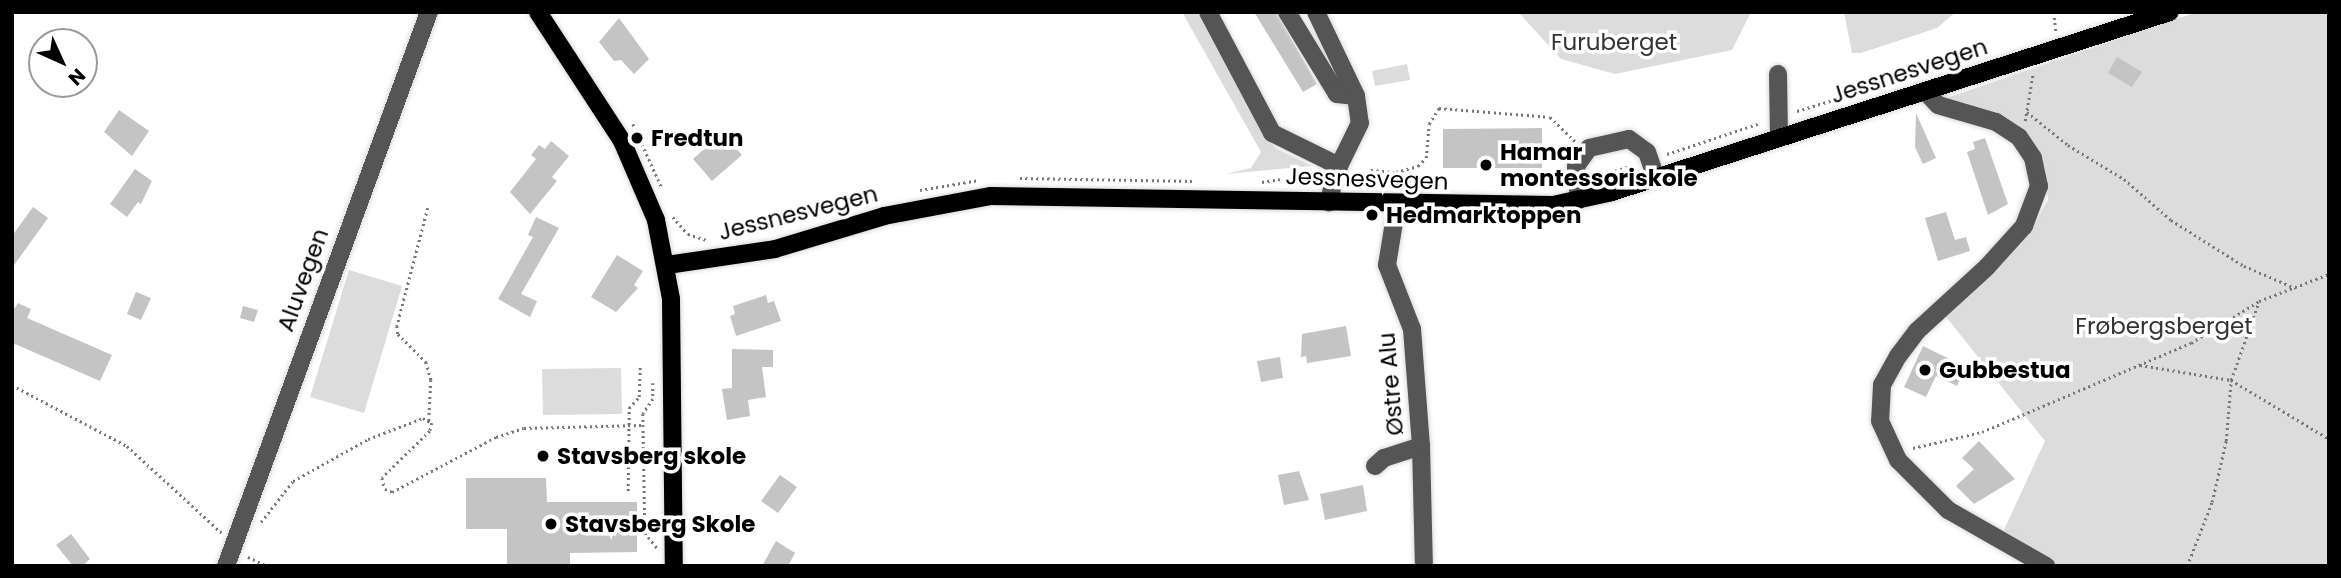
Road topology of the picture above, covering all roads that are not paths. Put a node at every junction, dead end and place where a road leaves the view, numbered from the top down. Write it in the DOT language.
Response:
graph roads {
  1 [pos="429,12"];
  2 [pos="538,12"];
  3 [pos="1208,12"];
  4 [pos="1287,12"];
  5 [pos="1316,12"];
  6 [pos="2170,12"];
  7 [pos="1778,74"];
  8 [pos="1925,91"];
  9 [pos="1356,96"];
  10 [pos="1779,138"];
  11 [pos="1341,170"];
  12 [pos="1656,178"];
  13 [pos="1579,200"];
  14 [pos="1329,202"];
  15 [pos="1397,204"];
  16 [pos="667,265"];
  17 [pos="1421,446"];
  18 [pos="1375,466"];
  19 [pos="234,545"];
  20 [pos="674,566"];
  21 [pos="1424,566"];
  22 [pos="2046,566"];
  1 -- 19 [label="street, Aluvegen"];
  2 -- 16 [label="main road"];
  3 -- 11 [label="street"];
  4 -- 9 [label="street"];
  5 -- 9 [label="street"];
  6 -- 8 [label="main road, Jessnesvegen"];
  7 -- 10 [label="street"];
  8 -- 10 [label="main road, Jessnesvegen"];
  8 -- 22 [label="street"];
  9 -- 11 [label="street"];
  10 -- 12 [label="main road, Jessnesvegen"];
  11 -- 14 [label="street"];
  12 -- 13 [label="main road, Jessnesvegen"];
  12 -- 13 [label="street"];
  13 -- 15 [label="main road, Jessnesvegen"];
  14 -- 15 [label="main road, Jessnesvegen"];
  14 -- 16 [label="main road, Jessnesvegen"];
  15 -- 17 [label="street, Østre Alu"];
  16 -- 20 [label="main road"];
  17 -- 18 [label="street"];
  17 -- 21 [label="street, Østre Alu"];
}
